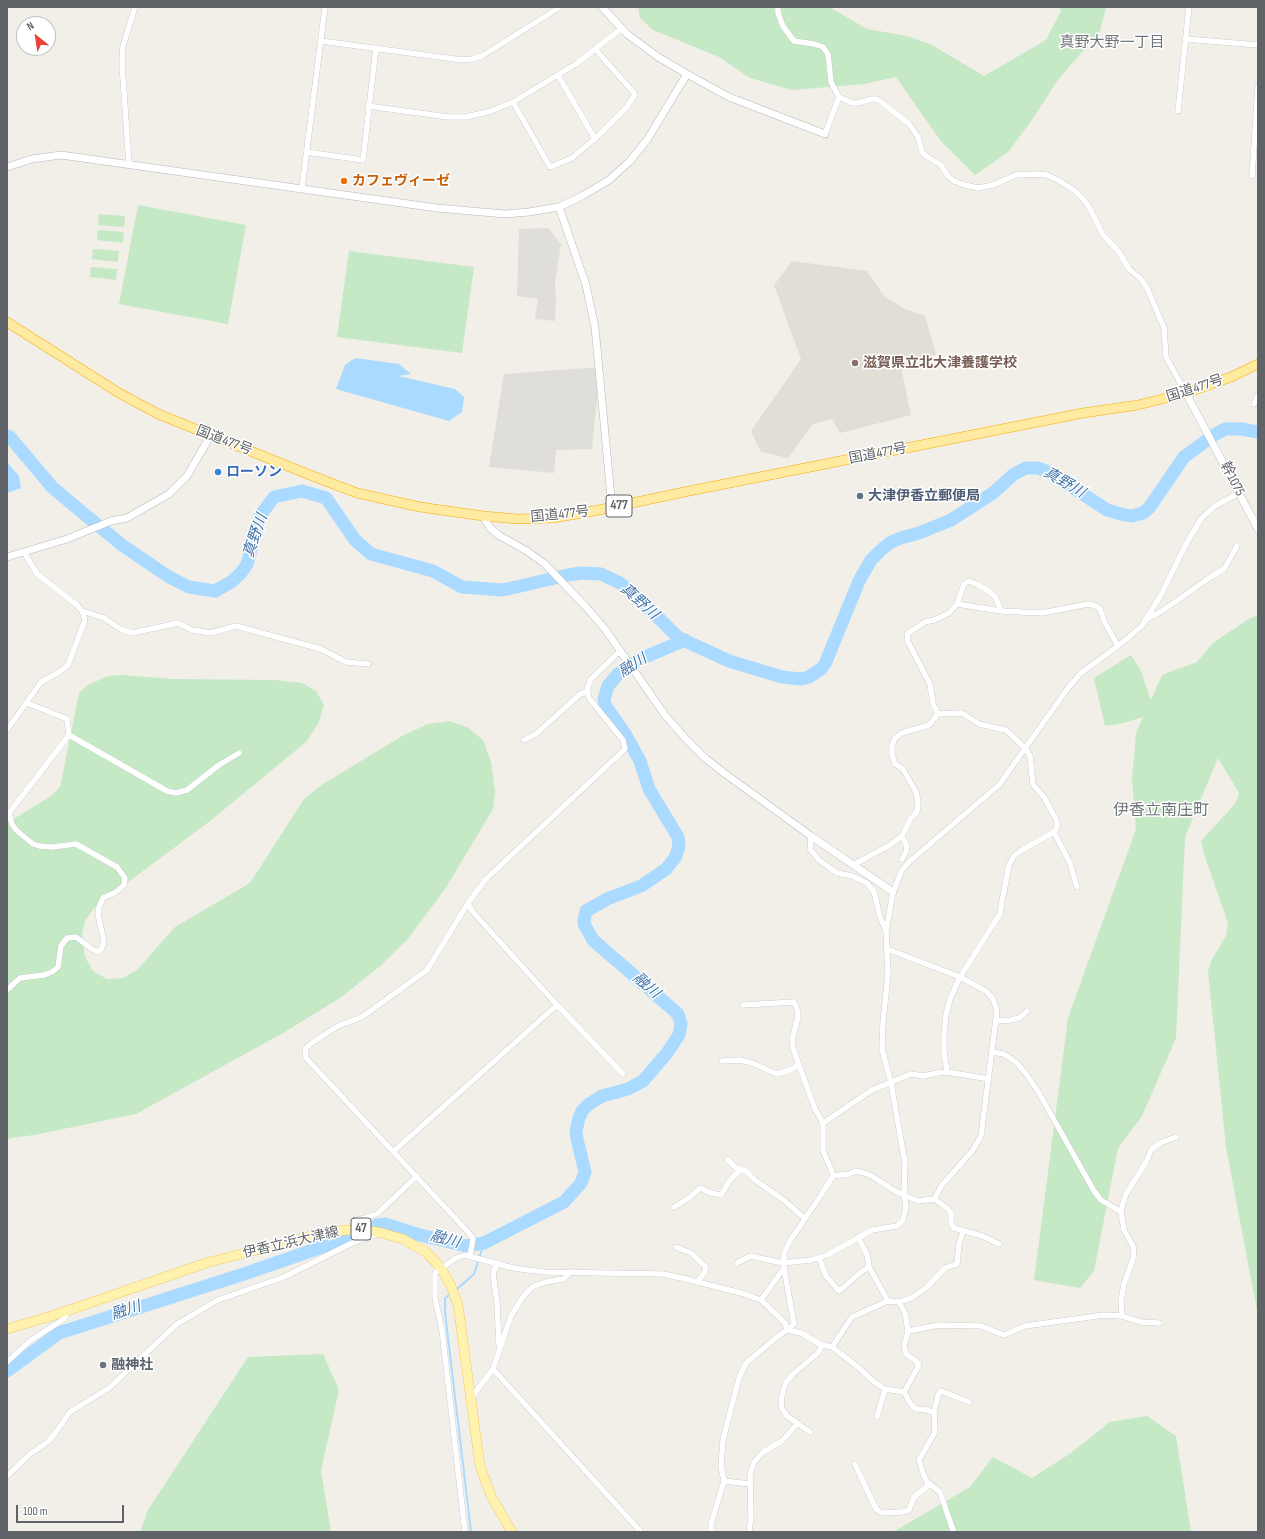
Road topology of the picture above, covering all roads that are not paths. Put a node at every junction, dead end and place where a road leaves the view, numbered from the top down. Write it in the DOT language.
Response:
graph roads {
  1 [pos="135,7"];
  2 [pos="325,7"];
  3 [pos="560,7"];
  4 [pos="602,7"];
  5 [pos="778,7"];
  6 [pos="1189,7"];
  7 [pos="552,9"];
  8 [pos="622,28"];
  9 [pos="1186,39"];
  10 [pos="321,41"];
  11 [pos="1258,45"];
  12 [pos="376,48"];
  13 [pos="596,49"];
  14 [pos="687,74"];
  15 [pos="558,75"];
  16 [pos="1258,87"];
  17 [pos="839,97"];
  18 [pos="513,102"];
  19 [pos="368,106"];
  20 [pos="1178,111"];
  21 [pos="826,134"];
  22 [pos="595,139"];
  23 [pos="306,152"];
  24 [pos="129,164"];
  25 [pos="7,167"];
  26 [pos="1252,176"];
  27 [pos="302,188"];
  28 [pos="559,206"];
  29 [pos="7,322"];
  30 [pos="1258,364"];
  31 [pos="1186,393"];
  32 [pos="1258,395"];
  33 [pos="1254,404"];
  34 [pos="211,435"];
  35 [pos="1239,493"];
  36 [pos="612,508"];
  37 [pos="483,516"];
  38 [pos="1258,529"];
  39 [pos="1237,546"];
  40 [pos="24,552"];
  41 [pos="7,556"];
  42 [pos="957,604"];
  43 [pos="82,611"];
  44 [pos="1001,611"];
  45 [pos="1145,620"];
  46 [pos="1118,646"];
  47 [pos="620,652"];
  48 [pos="368,664"];
  49 [pos="587,692"];
  50 [pos="27,703"];
  51 [pos="938,714"];
  52 [pos="7,730"];
  53 [pos="69,736"];
  54 [pos="524,740"];
  55 [pos="1026,749"];
  56 [pos="239,753"];
  57 [pos="8,813"];
  58 [pos="1054,832"];
  59 [pos="811,836"];
  60 [pos="902,836"];
  61 [pos="902,859"];
  62 [pos="853,865"];
  63 [pos="1077,888"];
  64 [pos="893,892"];
  65 [pos="468,903"];
  66 [pos="886,932"];
  67 [pos="887,949"];
  68 [pos="960,977"];
  69 [pos="7,990"];
  70 [pos="557,1005"];
  71 [pos="743,1005"];
  72 [pos="1027,1011"];
  73 [pos="996,1020"];
  74 [pos="992,1052"];
  75 [pos="722,1062"];
  76 [pos="799,1065"];
  77 [pos="947,1072"];
  78 [pos="623,1074"];
  79 [pos="989,1080"];
  80 [pos="891,1083"];
  81 [pos="823,1122"];
  82 [pos="1176,1137"];
  83 [pos="394,1151"];
  84 [pos="728,1160"];
  85 [pos="741,1170"];
  86 [pos="417,1176"];
  87 [pos="832,1176"];
  88 [pos="904,1194"];
  89 [pos="934,1199"];
  90 [pos="674,1207"];
  91 [pos="1121,1212"];
  92 [pos="805,1219"];
  93 [pos="353,1230"];
  94 [pos="963,1231"];
  95 [pos="382,1233"];
  96 [pos="858,1237"];
  97 [pos="999,1244"];
  98 [pos="676,1247"];
  99 [pos="470,1256"];
  100 [pos="818,1258"];
  101 [pos="497,1263"];
  102 [pos="737,1263"];
  103 [pos="784,1265"];
  104 [pos="869,1267"];
  105 [pos="440,1268"];
  106 [pos="571,1272"];
  107 [pos="697,1282"];
  108 [pos="761,1300"];
  109 [pos="888,1301"];
  110 [pos="899,1302"];
  111 [pos="68,1311"];
  112 [pos="1122,1316"];
  113 [pos="1159,1323"];
  114 [pos="7,1329"];
  115 [pos="787,1330"];
  116 [pos="908,1331"];
  117 [pos="822,1345"];
  118 [pos="832,1347"];
  119 [pos="499,1349"];
  120 [pos="7,1362"];
  121 [pos="493,1369"];
  122 [pos="885,1389"];
  123 [pos="904,1392"];
  124 [pos="471,1398"];
  125 [pos="968,1402"];
  126 [pos="934,1413"];
  127 [pos="876,1418"];
  128 [pos="797,1424"];
  129 [pos="810,1432"];
  130 [pos="855,1464"];
  131 [pos="7,1476"];
  132 [pos="724,1481"];
  133 [pos="750,1484"];
  134 [pos="930,1484"];
  135 [pos="953,1530"];
  136 [pos="465,1532"];
  137 [pos="512,1532"];
  138 [pos="641,1532"];
  139 [pos="711,1532"];
  140 [pos="749,1532"];
  1 -- 24 [label="street"];
  2 -- 10 [label="street"];
  3 -- 7 [label="street"];
  4 -- 8 [label="street"];
  5 -- 17 [label="street"];
  6 -- 9 [label="street"];
  7 -- 12 [label="street"];
  8 -- 13 [label="street"];
  8 -- 14 [label="street"];
  9 -- 11 [label="street"];
  9 -- 20 [label="street"];
  10 -- 12 [label="street"];
  10 -- 23 [label="street"];
  12 -- 19 [label="street"];
  13 -- 15 [label="street"];
  13 -- 22 [label="street"];
  14 -- 21 [label="street"];
  14 -- 28 [label="street"];
  15 -- 18 [label="street"];
  15 -- 22 [label="street"];
  16 -- 26 [label="street"];
  17 -- 21 [label="street"];
  17 -- 31 [label="street"];
  18 -- 19 [label="street"];
  18 -- 22 [label="street"];
  19 -- 23 [label="street"];
  23 -- 27 [label="street"];
  24 -- 25 [label="street"];
  24 -- 27 [label="street"];
  27 -- 28 [label="street"];
  28 -- 36 [label="street"];
  29 -- 34 [label="highway, 国道477号 / 477"];
  30 -- 31 [label="highway, 国道477号 / 477"];
  31 -- 35 [label="street, 幹1075"];
  31 -- 36 [label="highway, 国道477号 / 477"];
  32 -- 33 [label="street"];
  34 -- 37 [label="highway, 国道477号 / 477"];
  34 -- 40 [label="street"];
  35 -- 38 [label="street, 幹1075"];
  35 -- 45 [label="street"];
  36 -- 37 [label="highway, 国道477号 / 477"];
  37 -- 47 [label="street"];
  39 -- 45 [label="street"];
  40 -- 41 [label="street"];
  40 -- 43 [label="street"];
  42 -- 44 [label="street"];
  42 -- 44 [label="street"];
  42 -- 51 [label="street"];
  43 -- 48 [label="street"];
  43 -- 50 [label="street"];
  44 -- 46 [label="street"];
  45 -- 46 [label="street"];
  46 -- 55 [label="street"];
  47 -- 49 [label="street"];
  47 -- 59 [label="street"];
  49 -- 54 [label="street"];
  49 -- 65 [label="street"];
  50 -- 52 [label="street"];
  50 -- 53 [label="street"];
  51 -- 55 [label="street"];
  51 -- 60 [label="street"];
  53 -- 56 [label="street"];
  53 -- 57 [label="street"];
  55 -- 58 [label="street"];
  55 -- 64 [label="street"];
  57 -- 69 [label="street"];
  58 -- 63 [label="street"];
  58 -- 68 [label="street"];
  59 -- 62 [label="street"];
  59 -- 66 [label="street"];
  60 -- 61 [label="street"];
  60 -- 62 [label="street"];
  62 -- 64 [label="street"];
  64 -- 66 [label="street"];
  65 -- 70 [label="street"];
  65 -- 83 [label="street"];
  66 -- 67 [label="street"];
  67 -- 68 [label="street"];
  67 -- 80 [label="street"];
  68 -- 73 [label="street"];
  68 -- 77 [label="street"];
  70 -- 78 [label="street"];
  70 -- 83 [label="street"];
  71 -- 76 [label="street"];
  72 -- 73 [label="street"];
  73 -- 74 [label="street"];
  74 -- 79 [label="street"];
  74 -- 91 [label="street"];
  75 -- 76 [label="street"];
  76 -- 81 [label="street"];
  77 -- 79 [label="street"];
  77 -- 80 [label="street"];
  79 -- 89 [label="street"];
  80 -- 81 [label="street"];
  80 -- 88 [label="street"];
  81 -- 87 [label="street"];
  82 -- 91 [label="street"];
  83 -- 86 [label="street"];
  84 -- 85 [label="street"];
  85 -- 90 [label="street"];
  85 -- 92 [label="street"];
  86 -- 93 [label="street"];
  86 -- 99 [label="street"];
  87 -- 88 [label="street"];
  87 -- 92 [label="street"];
  88 -- 89 [label="street"];
  88 -- 96 [label="street"];
  89 -- 94 [label="street"];
  91 -- 112 [label="street"];
  92 -- 103 [label="street"];
  93 -- 95 [label="main road, 伊香立浜大津線 / 47"];
  93 -- 111 [label="main road, 伊香立浜大津線 / 47"];
  94 -- 97 [label="street"];
  94 -- 110 [label="street"];
  95 -- 105 [label="main road, 伊香立浜大津線 / 47"];
  95 -- 131 [label="street"];
  96 -- 100 [label="street"];
  96 -- 104 [label="street"];
  98 -- 107 [label="street"];
  99 -- 101 [label="street"];
  99 -- 105 [label="street"];
  100 -- 103 [label="street"];
  100 -- 104 [label="street"];
  101 -- 106 [label="street"];
  101 -- 119 [label="street"];
  102 -- 103 [label="street"];
  103 -- 108 [label="street"];
  103 -- 115 [label="street"];
  104 -- 109 [label="street"];
  105 -- 124 [label="main road, 伊香立浜大津線 / 47"];
  105 -- 136 [label="street"];
  106 -- 107 [label="street"];
  106 -- 119 [label="street"];
  107 -- 108 [label="street"];
  108 -- 115 [label="street"];
  109 -- 110 [label="street"];
  109 -- 118 [label="street"];
  110 -- 116 [label="street"];
  111 -- 114 [label="main road, 伊香立浜大津線 / 47"];
  111 -- 120 [label="street"];
  112 -- 113 [label="street"];
  112 -- 116 [label="street"];
  115 -- 117 [label="street"];
  115 -- 132 [label="street"];
  116 -- 123 [label="street"];
  117 -- 118 [label="street"];
  117 -- 128 [label="street"];
  118 -- 122 [label="street"];
  119 -- 121 [label="street"];
  121 -- 124 [label="street"];
  121 -- 138 [label="street"];
  122 -- 123 [label="street"];
  122 -- 127 [label="street"];
  123 -- 126 [label="street"];
  124 -- 137 [label="main road, 伊香立浜大津線 / 47"];
  125 -- 126 [label="street"];
  126 -- 134 [label="street"];
  128 -- 129 [label="street"];
  128 -- 133 [label="street"];
  130 -- 134 [label="street"];
  132 -- 133 [label="street"];
  132 -- 139 [label="street"];
  133 -- 140 [label="street"];
  134 -- 135 [label="street"];
}
